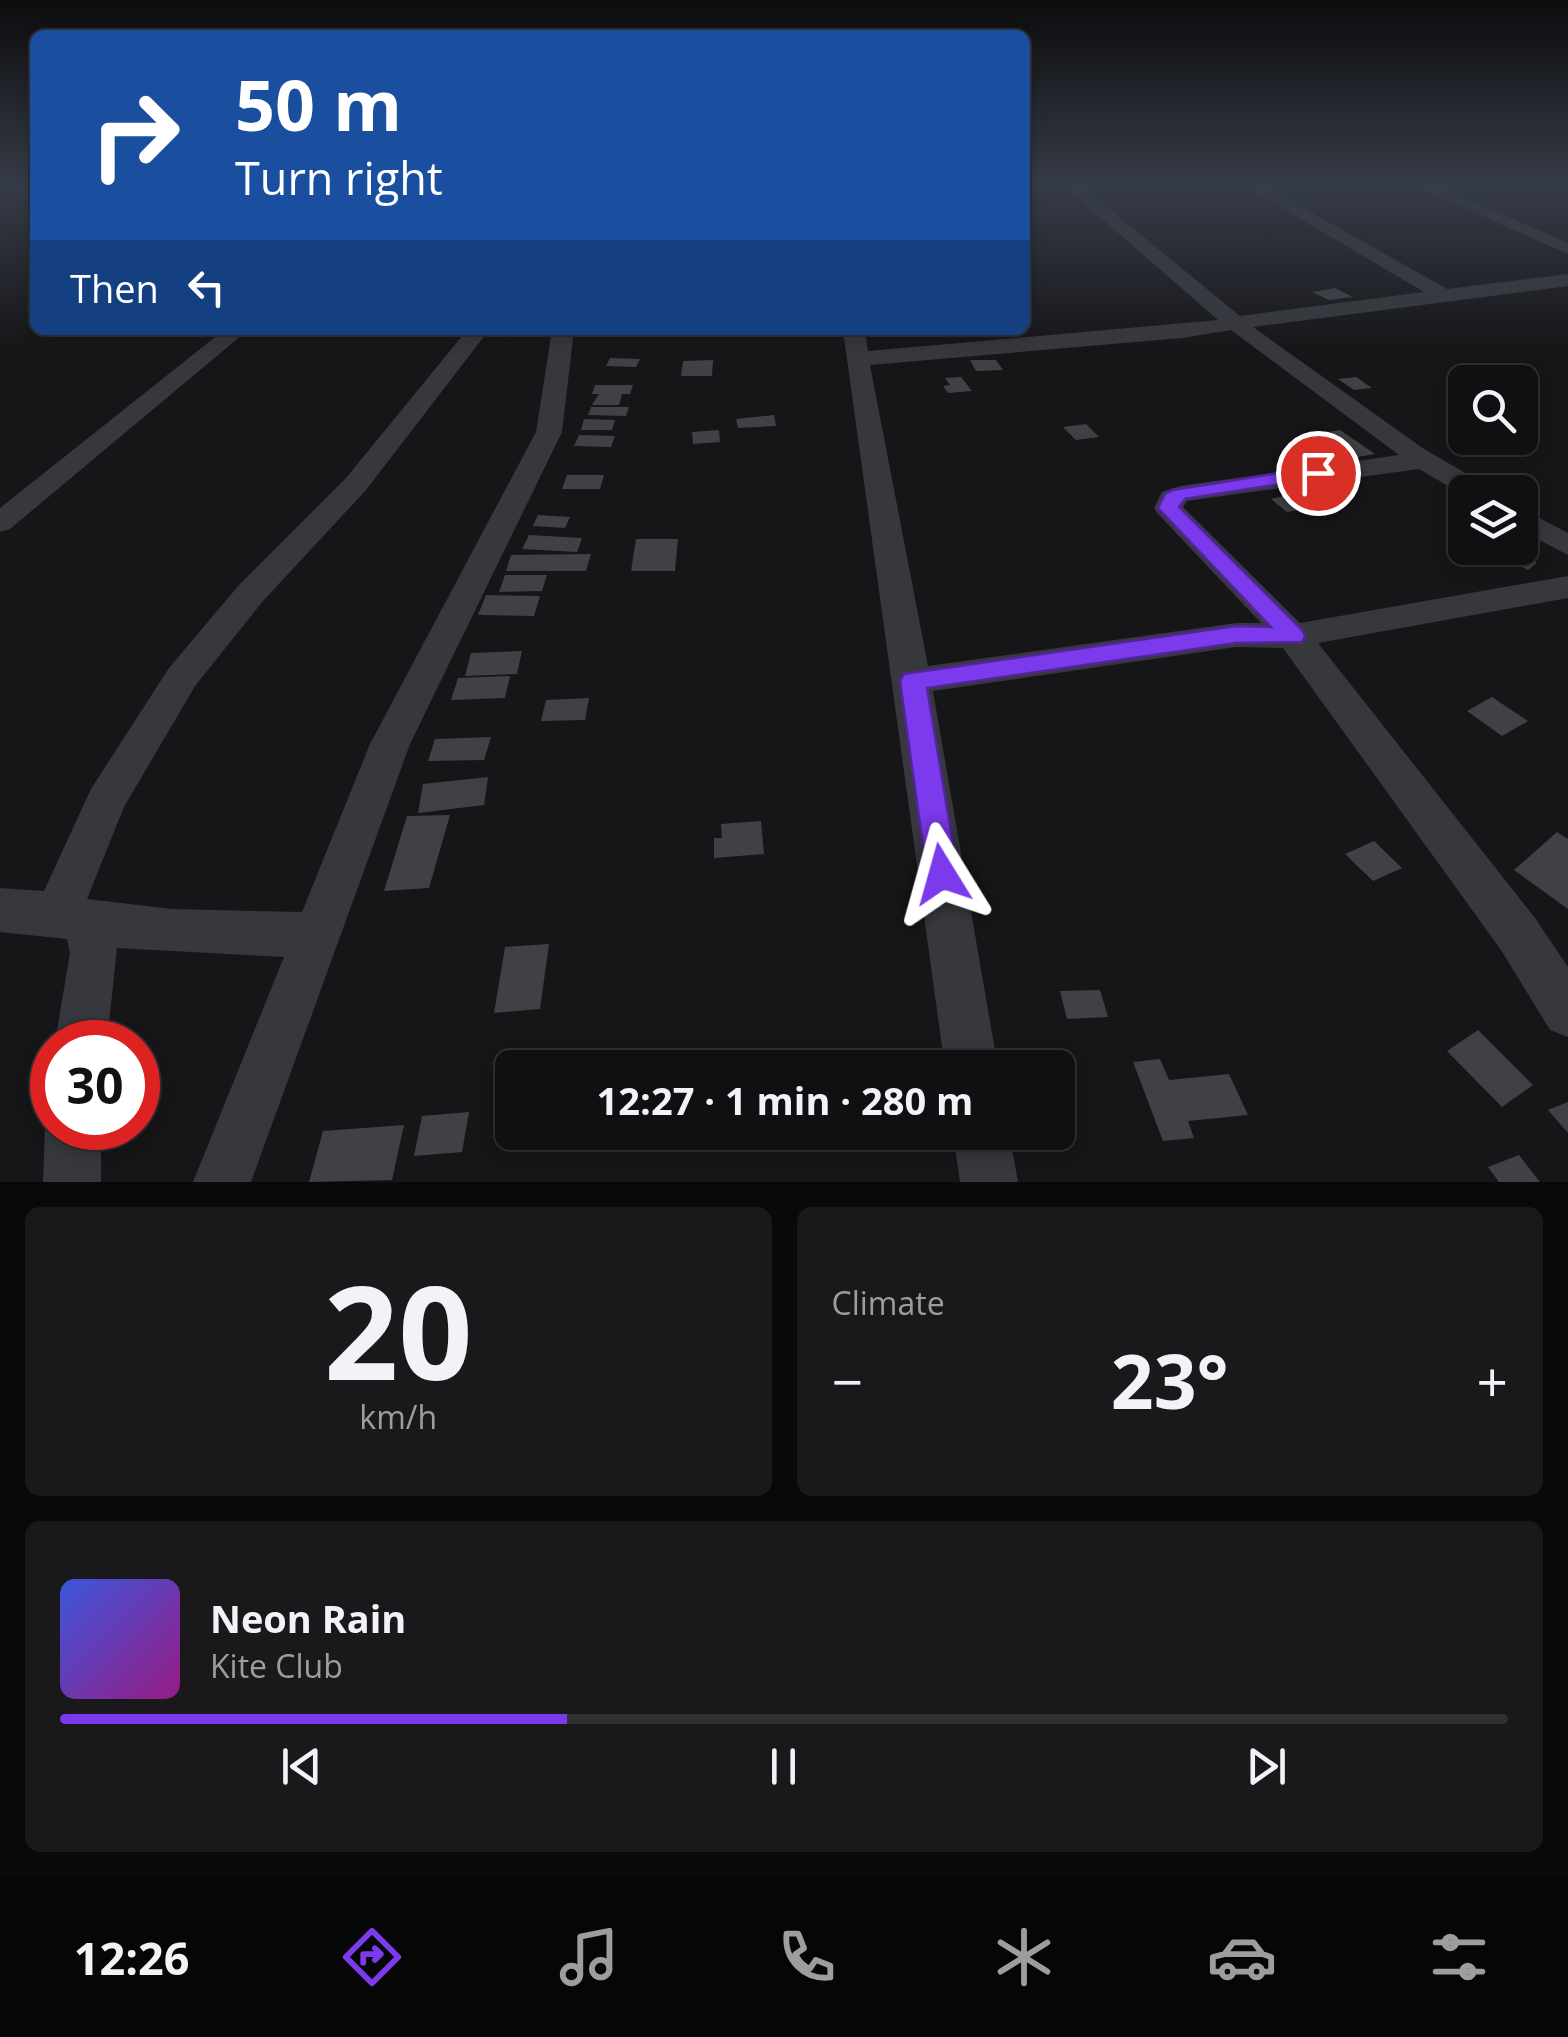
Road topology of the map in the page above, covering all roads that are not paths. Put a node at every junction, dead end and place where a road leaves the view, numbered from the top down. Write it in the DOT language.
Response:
graph roads {
  1 [pos="1135,239"];
  2 [pos="1345,239"];
  3 [pos="1568,280"];
  4 [pos="1443,295"];
  5 [pos="1236,324"];
  6 [pos="231,335"];
  7 [pos="474,335"];
  8 [pos="562,335"];
  9 [pos="856,345"];
  10 [pos="1424,460"];
  11 [pos="1449,475"];
  12 [pos="0,522"];
  13 [pos="1538,528"];
  14 [pos="1568,546"];
  15 [pos="1568,586"];
  16 [pos="1293,636"];
  17 [pos="913,681"];
  18 [pos="0,910"];
  19 [pos="72,917"];
  20 [pos="318,936"];
  21 [pos="1568,1012"];
  22 [pos="84,1020"];
  23 [pos="969,1050"];
  24 [pos="73,1150"];
  25 [pos="985,1150"];
  26 [pos="72,1182"];
  27 [pos="222,1182"];
  28 [pos="989,1182"];
  1 -- 5 [label="street"];
  2 -- 4 [label="street"];
  3 -- 4 [label="street"];
  4 -- 5 [label="street"];
  5 -- 9 [label="street"];
  5 -- 10 [label="street"];
  6 -- 12 [label="street"];
  7 -- 19 [label="street"];
  8 -- 20 [label="street"];
  9 -- 17 [label="street"];
  10 -- 11 [label="street"];
  10 -- 16 [label="street"];
  13 -- 14 [label="street"];
  15 -- 16 [label="street"];
  16 -- 17 [label="street"];
  16 -- 21 [label="street"];
  17 -- 23 [label="street"];
  18 -- 19 [label="street"];
  19 -- 20 [label="street"];
  19 -- 22 [label="street"];
  20 -- 27 [label="street"];
  24 -- 26 [label="street"];
  25 -- 28 [label="street"];
}
